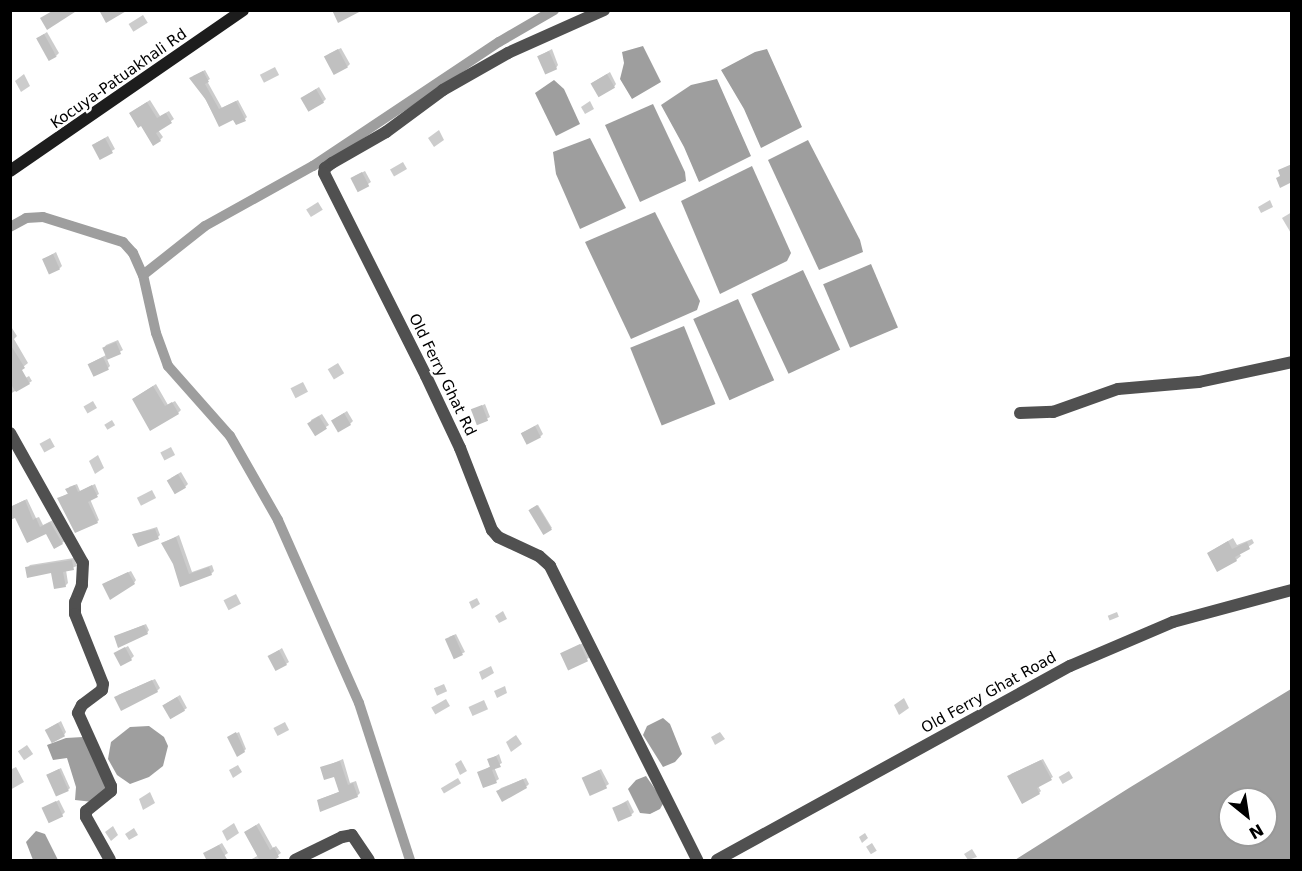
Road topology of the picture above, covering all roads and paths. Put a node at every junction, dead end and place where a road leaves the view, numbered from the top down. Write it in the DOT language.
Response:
graph roads {
  1 [pos="243,10"];
  2 [pos="604,10"];
  3 [pos="10,171"];
  4 [pos="1292,362"];
  5 [pos="1020,413"];
  6 [pos="10,433"];
  7 [pos="1292,590"];
  8 [pos="110,861"];
  9 [pos="295,861"];
  10 [pos="369,861"];
  11 [pos="697,861"];
  12 [pos="717,861"];
  1 -- 3 [label="main road, Kocuya-Patuakhali Rd"];
  2 -- 11 [label="street, Old Ferry Ghat Rd"];
  4 -- 5 [label="street"];
  6 -- 8 [label="street"];
  7 -- 12 [label="street, Old Ferry Ghat Road"];
  9 -- 10 [label="street"];
}
